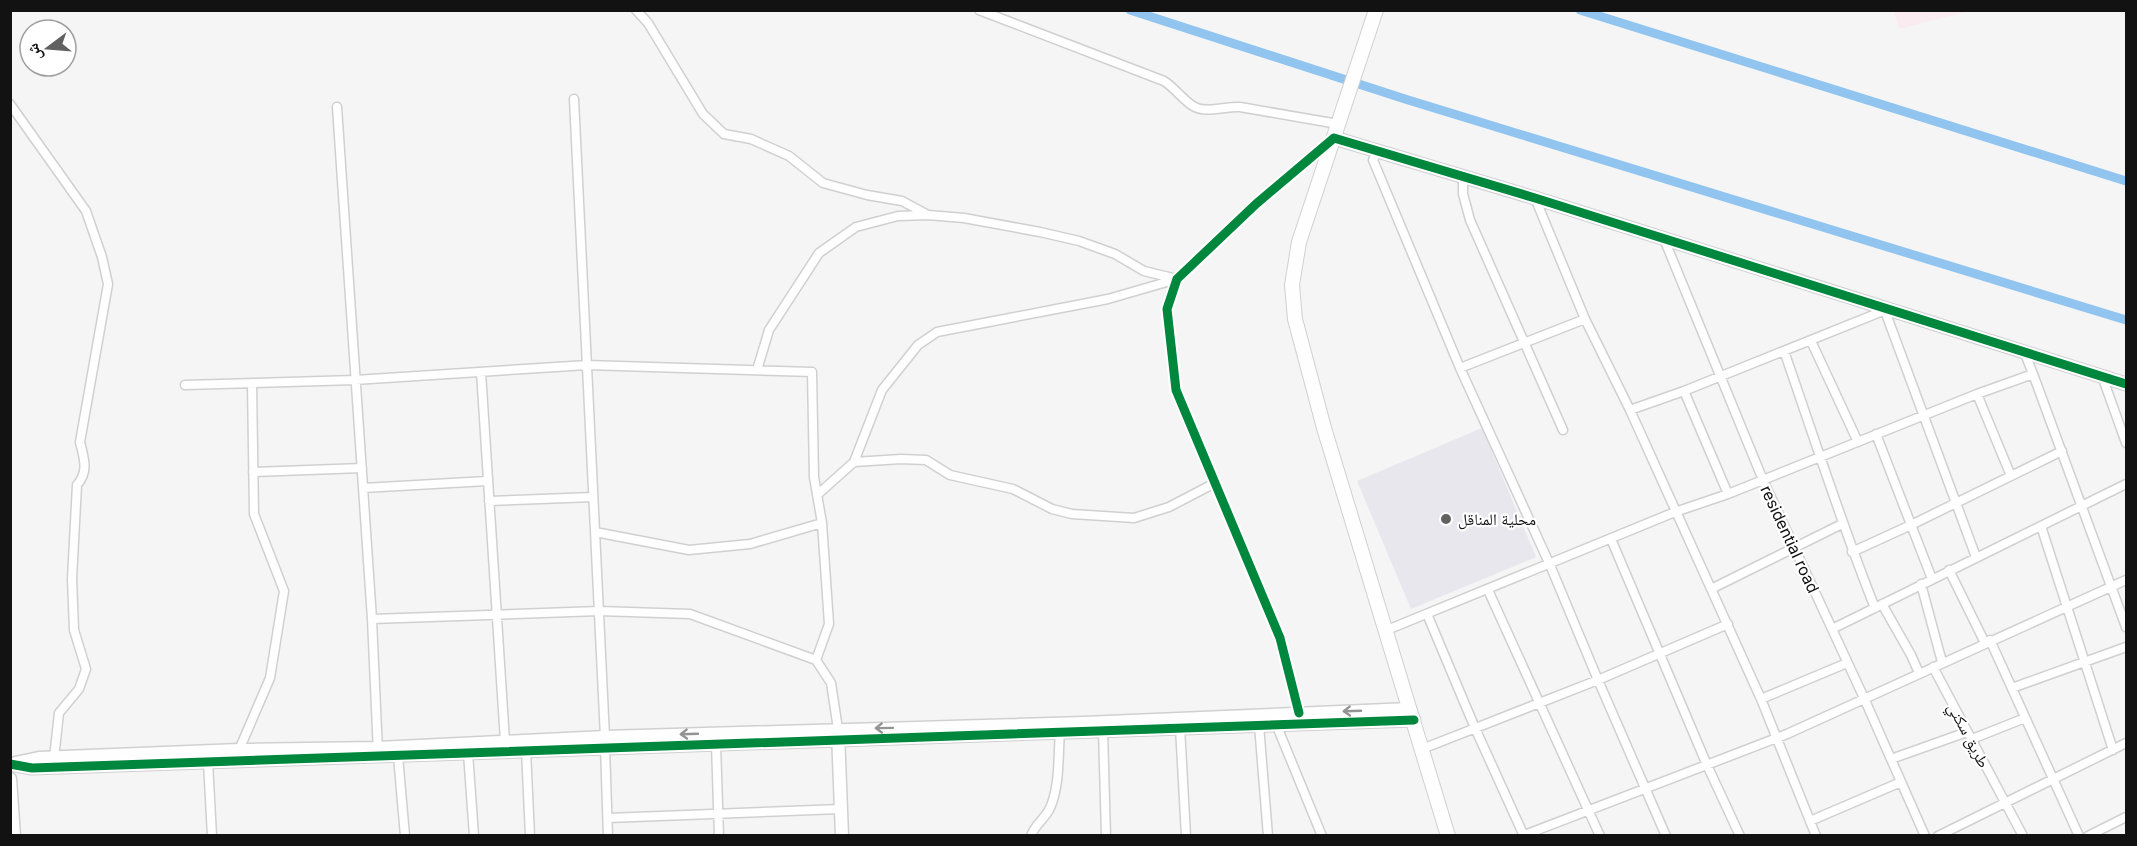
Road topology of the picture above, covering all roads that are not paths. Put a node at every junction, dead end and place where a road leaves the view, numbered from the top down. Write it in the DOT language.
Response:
graph roads {
  1 [pos="636,10"];
  2 [pos="979,10"];
  3 [pos="1376,10"];
  4 [pos="574,99"];
  5 [pos="10,104"];
  6 [pos="337,107"];
  7 [pos="1336,131"];
  8 [pos="1378,150"];
  9 [pos="1463,176"];
  10 [pos="1535,198"];
  11 [pos="928,215"];
  12 [pos="1664,239"];
  13 [pos="1177,279"];
  14 [pos="1886,310"];
  15 [pos="1585,320"];
  16 [pos="1811,341"];
  17 [pos="1523,344"];
  18 [pos="1784,351"];
  19 [pos="2024,351"];
  20 [pos="586,365"];
  21 [pos="1460,368"];
  22 [pos="757,370"];
  23 [pos="481,372"];
  24 [pos="2033,374"];
  25 [pos="2102,376"];
  26 [pos="1722,377"];
  27 [pos="356,380"];
  28 [pos="252,383"];
  29 [pos="2127,384"];
  30 [pos="185,385"];
  31 [pos="1684,391"];
  32 [pos="1977,394"];
  33 [pos="1630,410"];
  34 [pos="1924,415"];
  35 [pos="1563,430"];
  36 [pos="1876,434"];
  37 [pos="1858,442"];
  38 [pos="2127,443"];
  39 [pos="2062,451"];
  40 [pos="1821,456"];
  41 [pos="854,462"];
  42 [pos="362,468"];
  43 [pos="253,472"];
  44 [pos="2011,476"];
  45 [pos="1763,480"];
  46 [pos="488,481"];
  47 [pos="1215,483"];
  48 [pos="2127,484"];
  49 [pos="363,488"];
  50 [pos="1728,494"];
  51 [pos="817,495"];
  52 [pos="593,497"];
  53 [pos="489,501"];
  54 [pos="1956,504"];
  55 [pos="2084,506"];
  56 [pos="1675,512"];
  57 [pos="822,523"];
  58 [pos="1842,524"];
  59 [pos="1911,525"];
  60 [pos="2041,526"];
  61 [pos="595,532"];
  62 [pos="1611,539"];
  63 [pos="1795,548"];
  64 [pos="1852,552"];
  65 [pos="1976,557"];
  66 [pos="1550,565"];
  67 [pos="1949,570"];
  68 [pos="1932,579"];
  69 [pos="2127,580"];
  70 [pos="1921,584"];
  71 [pos="2112,586"];
  72 [pos="1711,589"];
  73 [pos="1488,590"];
  74 [pos="1878,606"];
  75 [pos="2066,606"];
  76 [pos="599,611"];
  77 [pos="496,614"];
  78 [pos="1427,614"];
  79 [pos="372,619"];
  80 [pos="1728,624"];
  81 [pos="2127,627"];
  82 [pos="1832,629"];
  83 [pos="1387,630"];
  84 [pos="1988,642"];
  85 [pos="2127,647"];
  86 [pos="1660,652"];
  87 [pos="816,660"];
  88 [pos="1847,663"];
  89 [pos="1942,663"];
  90 [pos="2083,663"];
  91 [pos="1933,667"];
  92 [pos="1918,673"];
  93 [pos="1598,680"];
  94 [pos="2012,688"];
  95 [pos="1864,698"];
  96 [pos="1761,699"];
  97 [pos="1540,703"];
  98 [pos="1299,713"];
  99 [pos="1412,715"];
  100 [pos="2025,718"];
  101 [pos="1276,724"];
  102 [pos="1259,725"];
  103 [pos="1180,727"];
  104 [pos="1474,728"];
  105 [pos="1103,730"];
  106 [pos="1060,732"];
  107 [pos="839,735"];
  108 [pos="1970,735"];
  109 [pos="1777,737"];
  110 [pos="505,741"];
  111 [pos="605,742"];
  112 [pos="2127,743"];
  113 [pos="716,744"];
  114 [pos="1422,749"];
  115 [pos="239,750"];
  116 [pos="526,750"];
  117 [pos="2113,750"];
  118 [pos="378,752"];
  119 [pos="468,753"];
  120 [pos="398,756"];
  121 [pos="54,758"];
  122 [pos="1891,759"];
  123 [pos="207,762"];
  124 [pos="10,764"];
  125 [pos="1707,765"];
  126 [pos="2053,778"];
  127 [pos="10,779"];
  128 [pos="1901,782"];
  129 [pos="1646,789"];
  130 [pos="2006,803"];
  131 [pos="840,809"];
  132 [pos="1589,811"];
  133 [pos="719,814"];
  134 [pos="2127,817"];
  135 [pos="608,818"];
  136 [pos="1810,821"];
  137 [pos="1815,834"];
  138 [pos="1523,835"];
  139 [pos="14,836"];
  140 [pos="212,836"];
  141 [pos="405,836"];
  142 [pos="474,836"];
  143 [pos="530,836"];
  144 [pos="608,836"];
  145 [pos="719,836"];
  146 [pos="842,836"];
  147 [pos="1031,836"];
  148 [pos="1106,836"];
  149 [pos="1186,836"];
  150 [pos="1268,836"];
  151 [pos="1322,836"];
  152 [pos="1448,836"];
  153 [pos="1600,836"];
  154 [pos="1666,836"];
  155 [pos="1740,836"];
  156 [pos="1803,836"];
  157 [pos="1925,836"];
  158 [pos="1938,836"];
  159 [pos="2023,836"];
  160 [pos="2079,836"];
  161 [pos="2088,836"];
  1 -- 11 [label="street"];
  2 -- 7 [label="street"];
  3 -- 7 [label="main road"];
  4 -- 20 [label="street"];
  5 -- 121 [label="street"];
  6 -- 27 [label="street"];
  7 -- 8 [label="street"];
  7 -- 13 [label="street"];
  7 -- 83 [label="main road"];
  8 -- 9 [label="street"];
  8 -- 21 [label="street"];
  9 -- 10 [label="street"];
  9 -- 17 [label="street"];
  10 -- 12 [label="street"];
  10 -- 15 [label="street"];
  11 -- 13 [label="street"];
  11 -- 22 [label="street"];
  12 -- 14 [label="street"];
  12 -- 26 [label="street, residential road"];
  13 -- 41 [label="street"];
  13 -- 47 [label="street"];
  14 -- 16 [label="street"];
  14 -- 19 [label="street"];
  14 -- 34 [label="street"];
  15 -- 17 [label="street"];
  15 -- 33 [label="street"];
  16 -- 18 [label="street"];
  16 -- 37 [label="street"];
  17 -- 21 [label="street"];
  17 -- 35 [label="street"];
  18 -- 26 [label="street"];
  18 -- 40 [label="street"];
  19 -- 24 [label="street"];
  19 -- 25 [label="street"];
  20 -- 22 [label="street"];
  20 -- 23 [label="street"];
  20 -- 52 [label="street"];
  21 -- 66 [label="street"];
  22 -- 51 [label="street"];
  23 -- 27 [label="street"];
  23 -- 46 [label="street"];
  24 -- 32 [label="street"];
  24 -- 39 [label="street"];
  25 -- 29 [label="street"];
  25 -- 38 [label="street"];
  26 -- 31 [label="street"];
  26 -- 45 [label="street, residential road"];
  27 -- 28 [label="street"];
  27 -- 42 [label="street"];
  28 -- 30 [label="street"];
  28 -- 43 [label="street"];
  31 -- 33 [label="street"];
  31 -- 50 [label="street"];
  32 -- 34 [label="street"];
  32 -- 44 [label="street"];
  33 -- 56 [label="street"];
  34 -- 36 [label="street"];
  34 -- 54 [label="street"];
  36 -- 37 [label="street"];
  36 -- 59 [label="street"];
  37 -- 40 [label="street"];
  39 -- 44 [label="street"];
  39 -- 55 [label="street"];
  40 -- 45 [label="street"];
  40 -- 58 [label="street"];
  41 -- 47 [label="street"];
  41 -- 51 [label="street"];
  42 -- 43 [label="street"];
  42 -- 49 [label="street"];
  43 -- 115 [label="street"];
  44 -- 54 [label="street"];
  45 -- 50 [label="street"];
  45 -- 63 [label="street, residential road"];
  46 -- 49 [label="street"];
  46 -- 53 [label="street"];
  47 -- 98 [label="street"];
  48 -- 55 [label="street"];
  49 -- 79 [label="street"];
  50 -- 56 [label="street"];
  51 -- 57 [label="street"];
  52 -- 53 [label="street"];
  52 -- 61 [label="street"];
  53 -- 77 [label="street"];
  54 -- 59 [label="street"];
  54 -- 65 [label="street"];
  55 -- 60 [label="street"];
  55 -- 71 [label="street"];
  56 -- 62 [label="street"];
  56 -- 72 [label="street"];
  57 -- 61 [label="street"];
  57 -- 87 [label="street"];
  58 -- 63 [label="street"];
  58 -- 64 [label="street"];
  59 -- 64 [label="street"];
  59 -- 68 [label="street"];
  60 -- 65 [label="street"];
  60 -- 75 [label="street"];
  61 -- 76 [label="street"];
  62 -- 66 [label="street"];
  62 -- 86 [label="street"];
  63 -- 72 [label="street"];
  63 -- 82 [label="street, residential road"];
  64 -- 74 [label="street"];
  65 -- 67 [label="street"];
  66 -- 73 [label="street"];
  66 -- 93 [label="street"];
  67 -- 68 [label="street"];
  67 -- 84 [label="street"];
  68 -- 70 [label="street"];
  69 -- 71 [label="street"];
  70 -- 74 [label="street"];
  70 -- 89 [label="street"];
  71 -- 75 [label="street"];
  71 -- 81 [label="street"];
  72 -- 80 [label="street"];
  73 -- 78 [label="street"];
  73 -- 97 [label="street"];
  74 -- 82 [label="street"];
  74 -- 92 [label="street"];
  75 -- 84 [label="street"];
  75 -- 90 [label="street"];
  76 -- 77 [label="street"];
  76 -- 87 [label="street"];
  76 -- 111 [label="street"];
  77 -- 79 [label="street"];
  77 -- 110 [label="street"];
  78 -- 83 [label="street"];
  78 -- 104 [label="street"];
  79 -- 118 [label="street"];
  80 -- 86 [label="street"];
  80 -- 96 [label="street"];
  82 -- 88 [label="street, residential road"];
  83 -- 99 [label="main road"];
  84 -- 89 [label="street"];
  84 -- 94 [label="street"];
  85 -- 90 [label="street"];
  86 -- 93 [label="street"];
  86 -- 125 [label="street"];
  87 -- 107 [label="street"];
  88 -- 95 [label="street, residential road"];
  88 -- 96 [label="street"];
  89 -- 91 [label="street"];
  90 -- 94 [label="street"];
  90 -- 117 [label="street"];
  91 -- 92 [label="street"];
  91 -- 108 [label="street, طريق سكني"];
  92 -- 95 [label="street"];
  93 -- 97 [label="street"];
  93 -- 129 [label="street"];
  94 -- 100 [label="street"];
  95 -- 109 [label="street"];
  95 -- 122 [label="street, residential road"];
  96 -- 109 [label="street"];
  97 -- 104 [label="street"];
  97 -- 132 [label="street"];
  99 -- 98 [label="street, one-way"];
  98 -- 107 [label="street, one-way"];
  99 -- 101 [label="street"];
  99 -- 114 [label="main road"];
  100 -- 108 [label="street"];
  100 -- 126 [label="street"];
  101 -- 102 [label="street"];
  101 -- 151 [label="street"];
  102 -- 103 [label="street"];
  102 -- 150 [label="street"];
  103 -- 105 [label="street"];
  103 -- 149 [label="street"];
  104 -- 114 [label="street"];
  104 -- 138 [label="street"];
  105 -- 106 [label="street"];
  105 -- 148 [label="street"];
  106 -- 107 [label="street"];
  106 -- 147 [label="street"];
  107 -- 111 [label="street, one-way"];
  107 -- 113 [label="street"];
  107 -- 131 [label="street"];
  108 -- 122 [label="street"];
  108 -- 130 [label="street, طريق سكني"];
  109 -- 125 [label="street"];
  109 -- 136 [label="street"];
  110 -- 111 [label="street"];
  110 -- 118 [label="street"];
  111 -- 113 [label="street"];
  111 -- 116 [label="street"];
  111 -- 135 [label="street"];
  112 -- 117 [label="street"];
  113 -- 133 [label="street"];
  114 -- 152 [label="main road"];
  115 -- 118 [label="street"];
  115 -- 121 [label="street"];
  116 -- 119 [label="street"];
  116 -- 143 [label="street"];
  117 -- 126 [label="street"];
  118 -- 120 [label="street"];
  118 -- 123 [label="street"];
  119 -- 120 [label="street"];
  119 -- 142 [label="street"];
  120 -- 141 [label="street"];
  121 -- 124 [label="street"];
  122 -- 128 [label="street, residential road"];
  123 -- 124 [label="street"];
  123 -- 140 [label="street"];
  125 -- 129 [label="street"];
  125 -- 155 [label="street"];
  126 -- 130 [label="street"];
  126 -- 160 [label="street"];
  127 -- 139 [label="street"];
  128 -- 136 [label="street"];
  128 -- 157 [label="street, residential road"];
  129 -- 132 [label="street"];
  129 -- 154 [label="street"];
  130 -- 158 [label="street"];
  130 -- 159 [label="street, طريق سكني"];
  131 -- 133 [label="street"];
  131 -- 146 [label="street"];
  132 -- 138 [label="street"];
  132 -- 153 [label="street"];
  133 -- 135 [label="street"];
  133 -- 145 [label="street"];
  134 -- 161 [label="street"];
  135 -- 144 [label="street"];
  136 -- 137 [label="street"];
  137 -- 156 [label="street"];
}
